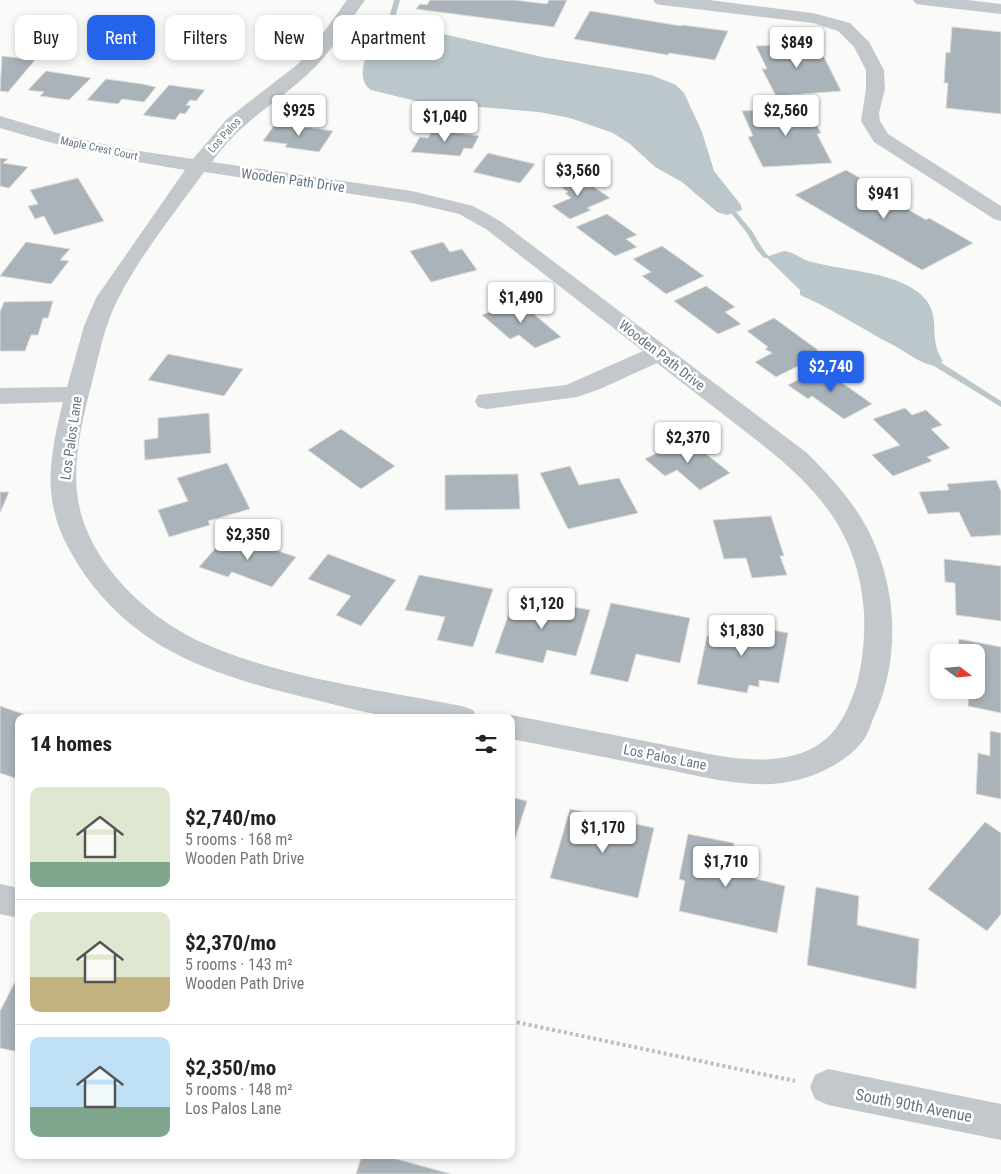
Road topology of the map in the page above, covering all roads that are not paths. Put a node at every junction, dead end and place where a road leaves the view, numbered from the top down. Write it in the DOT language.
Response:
graph roads {
  1 [pos="356,0"];
  2 [pos="662,0"];
  3 [pos="922,0"];
  4 [pos="741,4"];
  5 [pos="1001,9"];
  6 [pos="0,122"];
  7 [pos="199,166"];
  8 [pos="1001,215"];
  9 [pos="658,353"];
  10 [pos="77,394"];
  11 [pos="0,396"];
  12 [pos="487,401"];
  13 [pos="443,714"];
  14 [pos="515,728"];
  15 [pos="820,758"];
  16 [pos="0,899"];
  17 [pos="15,902"];
  18 [pos="828,1087"];
  19 [pos="1001,1122"];
  1 -- 7 [label="street, Los Palos"];
  2 -- 4 [label="street"];
  3 -- 5 [label="street"];
  4 -- 8 [label="street"];
  6 -- 7 [label="street, Maple Crest Court"];
  7 -- 9 [label="street, Wooden Path Drive"];
  7 -- 10 [label="street, Los Palos Lane"];
  9 -- 12 [label="street"];
  9 -- 15 [label="street, Wooden Path Drive"];
  10 -- 11 [label="street"];
  10 -- 13 [label="street, Los Palos Lane"];
  14 -- 15 [label="street, Los Palos Lane"];
  16 -- 17 [label="street"];
  18 -- 19 [label="street, South 90th Avenue"];
}
